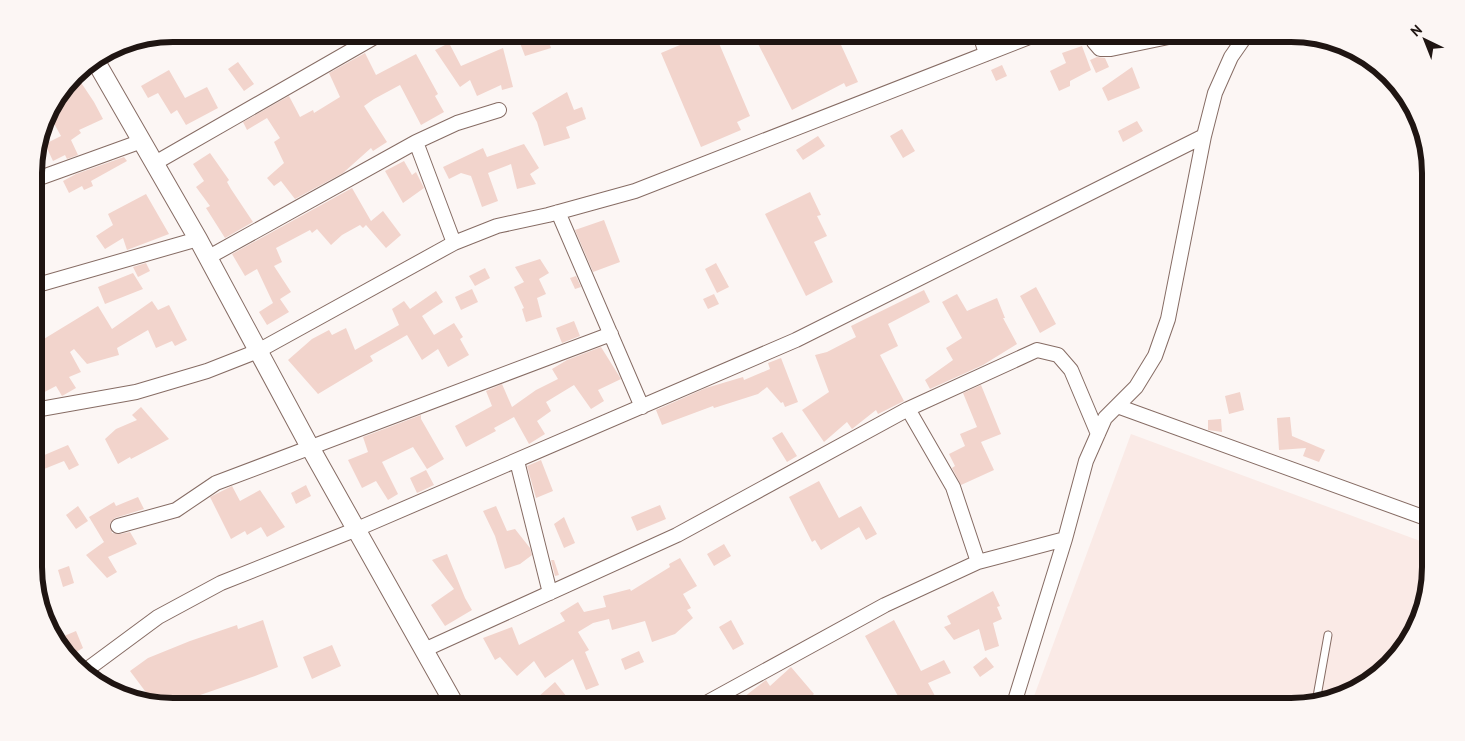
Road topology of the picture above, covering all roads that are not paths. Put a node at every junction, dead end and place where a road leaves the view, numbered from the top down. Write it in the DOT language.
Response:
graph roads {
  1 [pos="366,42"];
  2 [pos="982,42"];
  3 [pos="1017,42"];
  4 [pos="1096,42"];
  5 [pos="1145,42"];
  6 [pos="1242,42"];
  7 [pos="986,54"];
  8 [pos="99,67"];
  9 [pos="499,110"];
  10 [pos="1204,136"];
  11 [pos="142,141"];
  12 [pos="416,142"];
  13 [pos="155,164"];
  14 [pos="43,177"];
  15 [pos="558,212"];
  16 [pos="198,239"];
  17 [pos="454,243"];
  18 [pos="208,258"];
  19 [pos="43,284"];
  20 [pos="611,334"];
  21 [pos="258,351"];
  22 [pos="1116,406"];
  23 [pos="642,407"];
  24 [pos="42,409"];
  25 [pos="908,409"];
  26 [pos="1098,434"];
  27 [pos="311,449"];
  28 [pos="517,461"];
  29 [pos="1422,517"];
  30 [pos="118,526"];
  31 [pos="357,529"];
  32 [pos="1065,539"];
  33 [pos="978,562"];
  34 [pos="550,593"];
  35 [pos="1328,635"];
  36 [pos="424,650"];
  37 [pos="89,668"];
  38 [pos="1317,696"];
  39 [pos="451,698"];
  40 [pos="715,698"];
  41 [pos="1016,698"];
  1 -- 13 [label="street"];
  2 -- 7 [label="street"];
  3 -- 7 [label="street"];
  4 -- 5 [label="street"];
  6 -- 10 [label="street"];
  7 -- 15 [label="street"];
  8 -- 11 [label="street"];
  9 -- 12 [label="street"];
  10 -- 22 [label="street"];
  10 -- 23 [label="street"];
  11 -- 13 [label="street"];
  11 -- 14 [label="street"];
  12 -- 17 [label="street"];
  12 -- 18 [label="street"];
  13 -- 16 [label="street"];
  15 -- 17 [label="street"];
  15 -- 20 [label="street"];
  16 -- 18 [label="street"];
  16 -- 19 [label="street"];
  17 -- 21 [label="street"];
  18 -- 21 [label="street"];
  20 -- 23 [label="street"];
  20 -- 27 [label="street"];
  21 -- 24 [label="street"];
  21 -- 27 [label="street"];
  22 -- 26 [label="street"];
  22 -- 29 [label="street"];
  23 -- 28 [label="street"];
  25 -- 26 [label="street"];
  25 -- 33 [label="street"];
  25 -- 34 [label="street"];
  26 -- 32 [label="street"];
  27 -- 30 [label="street"];
  27 -- 31 [label="street"];
  28 -- 31 [label="street"];
  28 -- 34 [label="street"];
  31 -- 36 [label="street"];
  31 -- 37 [label="street"];
  32 -- 33 [label="street"];
  32 -- 41 [label="street"];
  33 -- 40 [label="street"];
  34 -- 36 [label="street"];
  35 -- 38 [label="lane"];
  36 -- 39 [label="street"];
}
